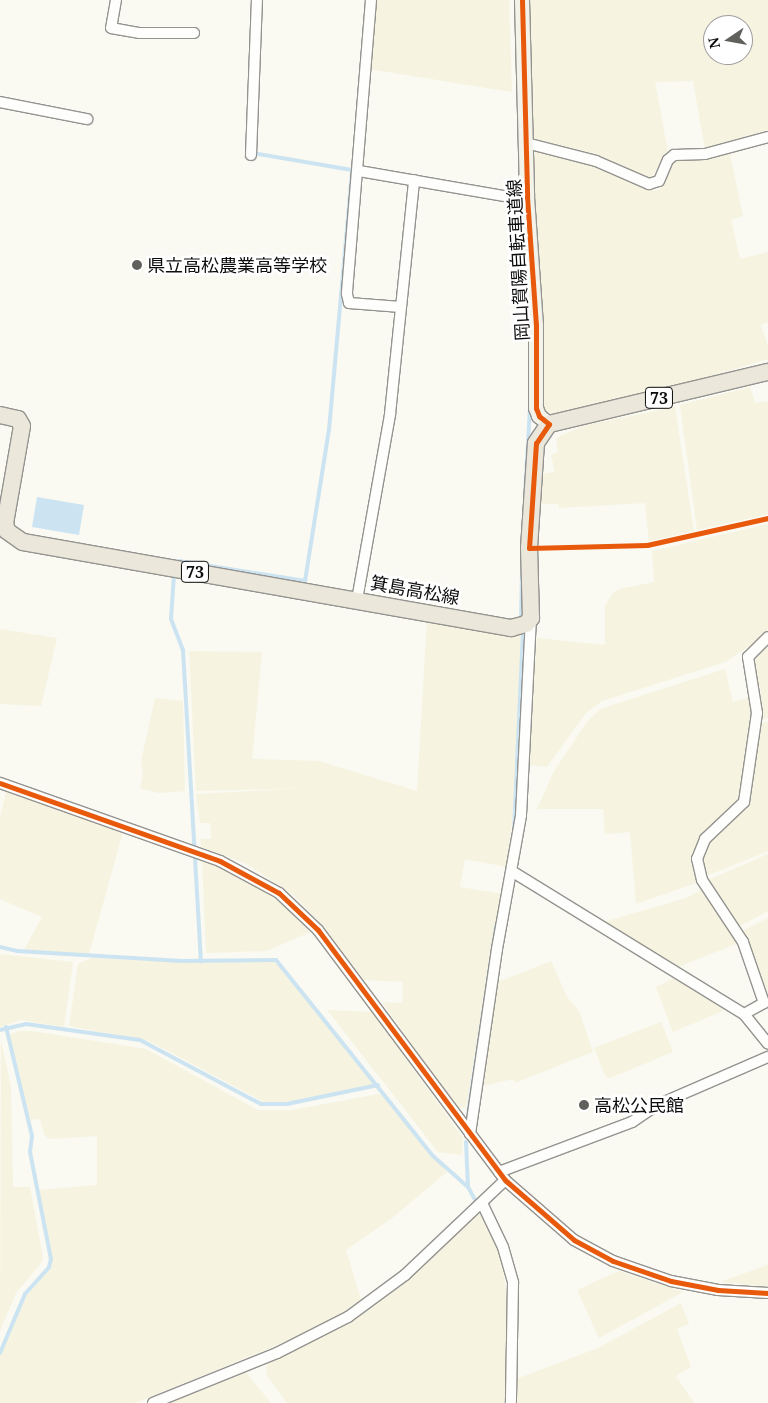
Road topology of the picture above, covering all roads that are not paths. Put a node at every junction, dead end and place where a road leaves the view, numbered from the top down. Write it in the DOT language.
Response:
graph roads {
  1 [pos="116,0"];
  2 [pos="257,0"];
  3 [pos="371,0"];
  4 [pos="522,0"];
  5 [pos="194,33"];
  6 [pos="0,102"];
  7 [pos="87,119"];
  8 [pos="768,137"];
  9 [pos="526,143"];
  10 [pos="251,152"];
  11 [pos="359,171"];
  12 [pos="414,180"];
  13 [pos="523,197"];
  14 [pos="401,307"];
  15 [pos="768,372"];
  16 [pos="0,415"];
  17 [pos="549,424"];
  18 [pos="357,600"];
  19 [pos="525,623"];
  20 [pos="768,637"];
  21 [pos="0,783"];
  22 [pos="513,872"];
  23 [pos="744,1014"];
  24 [pos="768,1044"];
  25 [pos="768,1057"];
  26 [pos="470,1134"];
  27 [pos="502,1176"];
  28 [pos="480,1205"];
  29 [pos="768,1293"];
  30 [pos="153,1403"];
  31 [pos="511,1403"];
  1 -- 5 [label="street"];
  2 -- 10 [label="street"];
  3 -- 11 [label="street"];
  4 -- 9 [label="main road, 岡山賀陽自転車道線"];
  6 -- 7 [label="street"];
  8 -- 9 [label="street"];
  9 -- 13 [label="main road, 岡山賀陽自転車道線"];
  11 -- 12 [label="street"];
  11 -- 14 [label="street"];
  12 -- 13 [label="street"];
  12 -- 14 [label="street"];
  13 -- 17 [label="main road, 岡山賀陽自転車道線"];
  14 -- 18 [label="street"];
  15 -- 17 [label="main road, 73"];
  16 -- 18 [label="main road, 箕島高松線 / 73"];
  17 -- 19 [label="main road"];
  18 -- 19 [label="main road, 箕島高松線 / 73"];
  19 -- 22 [label="street"];
  20 -- 23 [label="street"];
  21 -- 26 [label="street"];
  22 -- 23 [label="street"];
  22 -- 26 [label="street"];
  23 -- 24 [label="street"];
  25 -- 27 [label="street"];
  26 -- 27 [label="street"];
  27 -- 28 [label="street"];
  27 -- 29 [label="street"];
  28 -- 30 [label="street"];
  28 -- 31 [label="street"];
}
